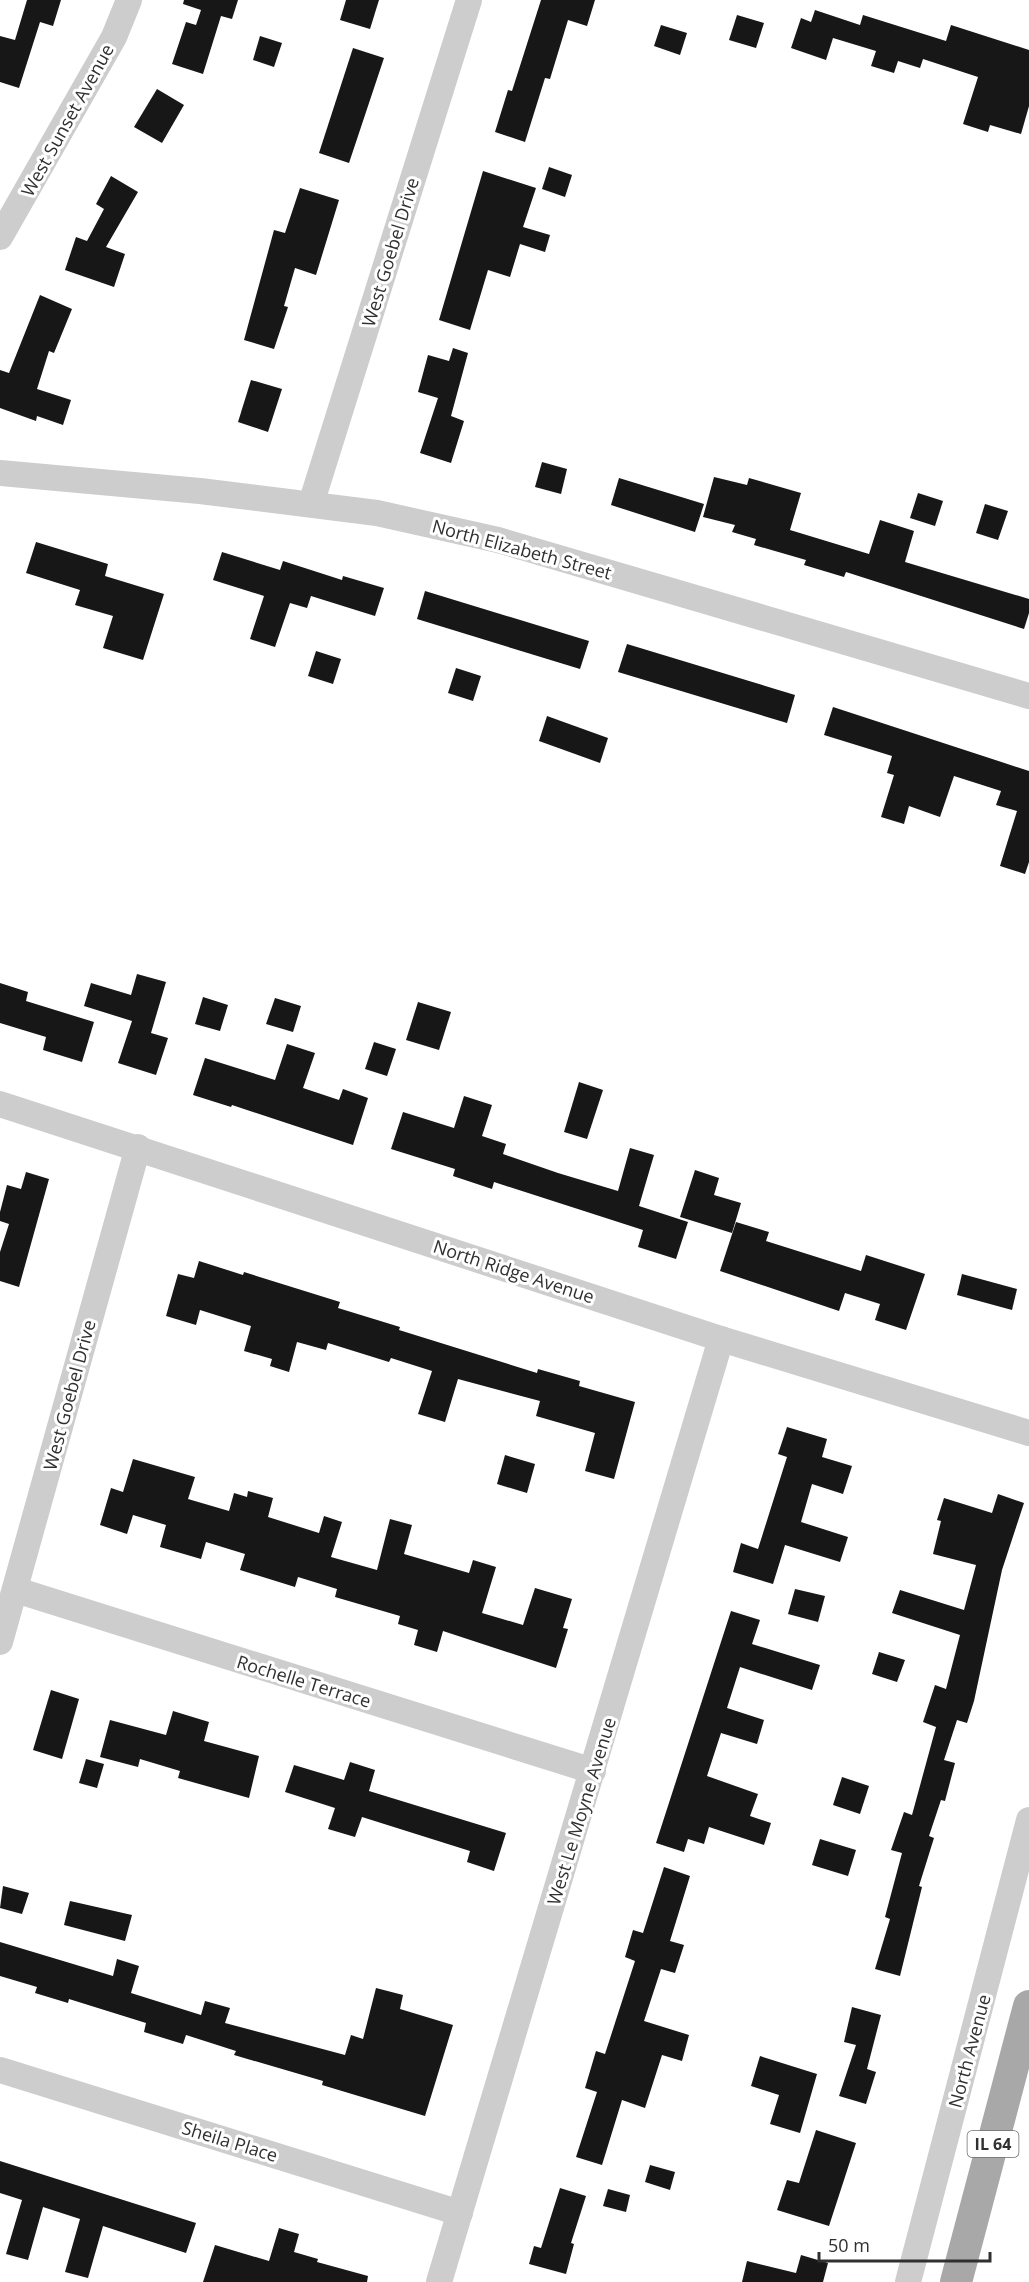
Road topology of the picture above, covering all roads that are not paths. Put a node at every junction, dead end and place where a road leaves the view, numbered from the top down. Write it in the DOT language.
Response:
graph roads {
  1 [pos="129,0"];
  2 [pos="469,0"];
  3 [pos="0,237"];
  4 [pos="0,472"];
  5 [pos="310,504"];
  6 [pos="1029,696"];
  7 [pos="0,1104"];
  8 [pos="138,1148"];
  9 [pos="721,1339"];
  10 [pos="1029,1433"];
  11 [pos="16,1590"];
  12 [pos="0,1642"];
  13 [pos="593,1771"];
  14 [pos="1029,1820"];
  15 [pos="1029,2006"];
  16 [pos="0,2070"];
  17 [pos="460,2213"];
  18 [pos="439,2282"];
  19 [pos="908,2282"];
  20 [pos="956,2282"];
  1 -- 3 [label="street, West Sunset Avenue"];
  2 -- 5 [label="street, West Goebel Drive"];
  4 -- 5 [label="street, North Elizabeth Street"];
  5 -- 6 [label="street, North Elizabeth Street"];
  7 -- 8 [label="street, North Ridge Avenue"];
  8 -- 9 [label="street, North Ridge Avenue"];
  8 -- 11 [label="street, West Goebel Drive"];
  9 -- 10 [label="street, North Ridge Avenue"];
  9 -- 13 [label="street, West Le Moyne Avenue"];
  11 -- 12 [label="street, West Goebel Drive"];
  11 -- 13 [label="street, Rochelle Terrace"];
  13 -- 17 [label="street, West Le Moyne Avenue"];
  14 -- 19 [label="street, North Avenue"];
  15 -- 20 [label="main road, IL 64"];
  16 -- 17 [label="street, Sheila Place"];
  17 -- 18 [label="street, West Le Moyne Avenue"];
}
